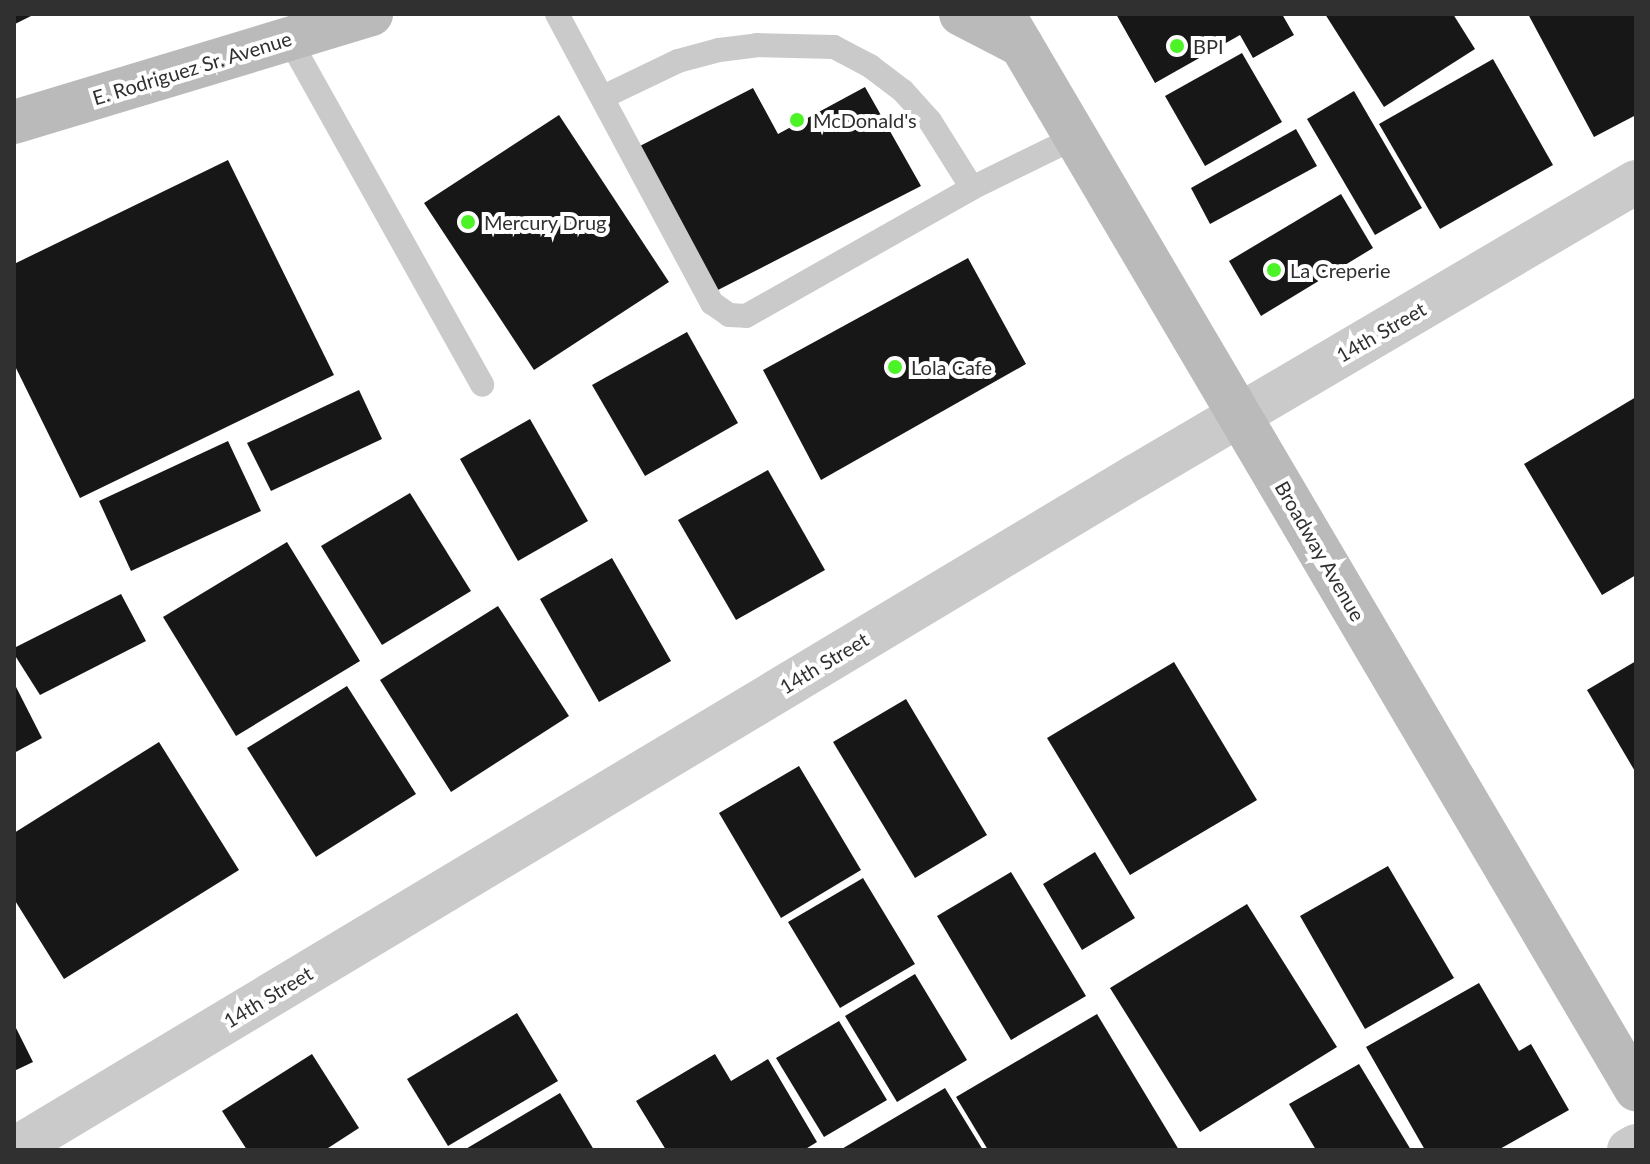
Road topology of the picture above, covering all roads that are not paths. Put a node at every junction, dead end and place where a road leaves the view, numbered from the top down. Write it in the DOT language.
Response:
graph roads {
  1 [pos="371,14"];
  2 [pos="557,14"];
  3 [pos="961,14"];
  4 [pos="1012,29"];
  5 [pos="289,39"];
  6 [pos="603,97"];
  7 [pos="14,122"];
  8 [pos="1076,137"];
  9 [pos="1636,182"];
  10 [pos="972,188"];
  11 [pos="482,385"];
  12 [pos="1239,415"];
  13 [pos="1636,1089"];
  14 [pos="1636,1146"];
  15 [pos="14,1149"];
  16 [pos="1629,1150"];
  1 -- 5 [label="street, E. Rodriguez Sr. Avenue"];
  2 -- 6 [label="lane"];
  3 -- 4 [label="street"];
  4 -- 8 [label="street, Broadway Avenue"];
  5 -- 7 [label="street, E. Rodriguez Sr. Avenue"];
  5 -- 11 [label="lane"];
  6 -- 10 [label="lane"];
  6 -- 10 [label="lane"];
  8 -- 10 [label="lane"];
  8 -- 12 [label="street, Broadway Avenue"];
  9 -- 12 [label="street, 14th Street"];
  12 -- 13 [label="street, Broadway Avenue"];
  12 -- 15 [label="street, 14th Street"];
  14 -- 16 [label="street"];
}
